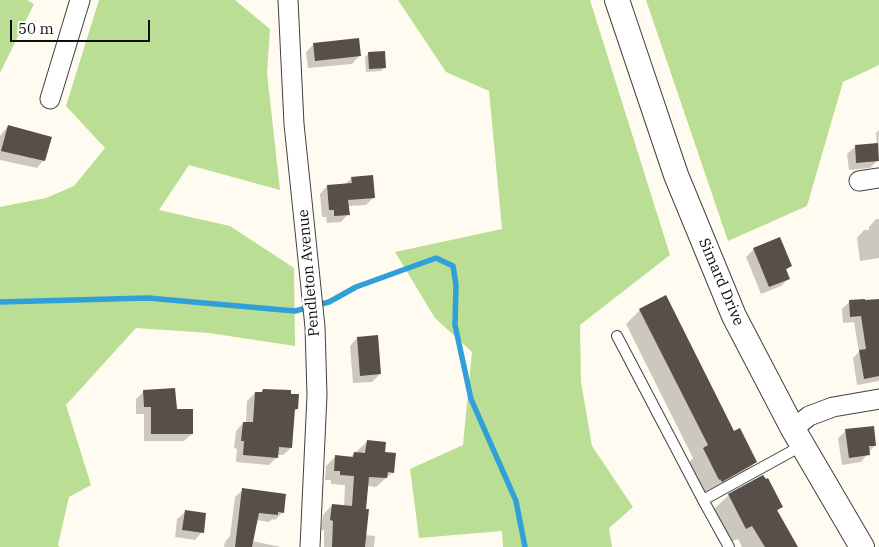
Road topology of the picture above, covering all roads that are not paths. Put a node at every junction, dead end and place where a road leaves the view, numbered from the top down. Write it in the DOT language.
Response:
graph roads {
  1 [pos="80,0"];
  2 [pos="288,0"];
  3 [pos="617,0"];
  4 [pos="50,99"];
  5 [pos="879,178"];
  6 [pos="859,180"];
  7 [pos="617,336"];
  8 [pos="879,399"];
  9 [pos="798,437"];
  10 [pos="703,500"];
  11 [pos="310,547"];
  12 [pos="729,547"];
  13 [pos="862,547"];
  1 -- 4 [label="street"];
  2 -- 11 [label="street, Pendleton Avenue"];
  3 -- 9 [label="street, Simard Drive"];
  5 -- 6 [label="street"];
  7 -- 10 [label="lane"];
  8 -- 9 [label="street"];
  9 -- 10 [label="lane"];
  9 -- 13 [label="street, Simard Drive"];
  10 -- 12 [label="lane"];
}
